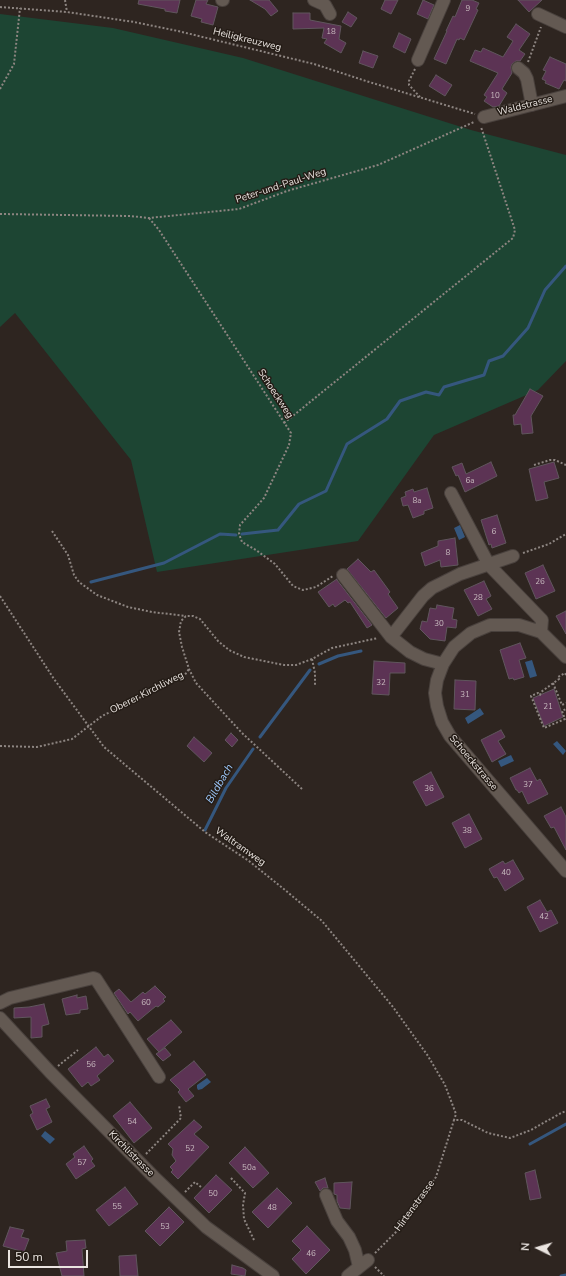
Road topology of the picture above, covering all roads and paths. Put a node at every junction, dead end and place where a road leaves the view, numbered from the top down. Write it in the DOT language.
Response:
graph roads {
  1 [pos="65,0"];
  2 [pos="314,0"];
  3 [pos="444,0"];
  4 [pos="0,7"];
  5 [pos="20,8"];
  6 [pos="67,12"];
  7 [pos="330,14"];
  8 [pos="542,16"];
  9 [pos="566,27"];
  10 [pos="415,68"];
  11 [pos="518,68"];
  12 [pos="527,79"];
  13 [pos="0,89"];
  14 [pos="566,96"];
  15 [pos="421,98"];
  16 [pos="532,105"];
  17 [pos="482,118"];
  18 [pos="0,214"];
  19 [pos="149,218"];
  20 [pos="284,423"];
  21 [pos="534,465"];
  22 [pos="566,465"];
  23 [pos="451,493"];
  24 [pos="52,531"];
  25 [pos="566,534"];
  26 [pos="514,556"];
  27 [pos="489,565"];
  28 [pos="343,575"];
  29 [pos="0,596"];
  30 [pos="186,616"];
  31 [pos="541,632"];
  32 [pos="391,637"];
  33 [pos="566,657"];
  34 [pos="312,659"];
  35 [pos="443,664"];
  36 [pos="189,670"];
  37 [pos="566,675"];
  38 [pos="553,683"];
  39 [pos="315,685"];
  40 [pos="566,703"];
  41 [pos="566,709"];
  42 [pos="89,726"];
  43 [pos="0,746"];
  44 [pos="302,789"];
  45 [pos="566,870"];
  46 [pos="0,1003"];
  47 [pos="0,1018"];
  48 [pos="78,1050"];
  49 [pos="50,1072"];
  50 [pos="159,1077"];
  51 [pos="179,1105"];
  52 [pos="566,1112"];
  53 [pos="454,1120"];
  54 [pos="138,1162"];
  55 [pos="231,1178"];
  56 [pos="202,1188"];
  57 [pos="326,1195"];
  58 [pos="178,1199"];
  59 [pos="254,1240"];
  60 [pos="363,1263"];
  61 [pos="272,1276"];
  62 [pos="348,1276"];
  1 -- 6 [label="path"];
  2 -- 7 [label="street"];
  3 -- 10 [label="street"];
  4 -- 5 [label="path, Heiligkreuzweg"];
  5 -- 6 [label="path, Heiligkreuzweg"];
  5 -- 13 [label="path"];
  6 -- 15 [label="path, Heiligkreuzweg"];
  8 -- 9 [label="street"];
  8 -- 12 [label="path"];
  10 -- 15 [label="path"];
  11 -- 12 [label="street"];
  12 -- 16 [label="street"];
  14 -- 16 [label="street, Waldstrasse"];
  15 -- 17 [label="path, Heiligkreuzweg"];
  16 -- 17 [label="street, Waldstrasse"];
  17 -- 19 [label="path, Peter-und-Paul-Weg"];
  17 -- 20 [label="path"];
  18 -- 19 [label="path, Peter-und-Paul-Weg"];
  19 -- 20 [label="path, Schoeckweg"];
  20 -- 28 [label="path, Schoeckweg"];
  21 -- 22 [label="path"];
  23 -- 27 [label="street"];
  24 -- 30 [label="path"];
  25 -- 26 [label="path"];
  26 -- 27 [label="street"];
  27 -- 31 [label="street"];
  27 -- 32 [label="street"];
  28 -- 32 [label="street"];
  29 -- 42 [label="path, Waltramweg"];
  30 -- 34 [label="path"];
  30 -- 36 [label="path, Oberer Kirchliweg"];
  31 -- 33 [label="street, Schoeckstrasse"];
  31 -- 35 [label="street, Schoeckstrasse"];
  32 -- 34 [label="path"];
  32 -- 35 [label="street"];
  34 -- 39 [label="path"];
  35 -- 45 [label="street, Schoeckstrasse"];
  36 -- 42 [label="path, Oberer Kirchliweg"];
  36 -- 44 [label="path"];
  37 -- 38 [label="path"];
  38 -- 40 [label="path"];
  38 -- 41 [label="path"];
  42 -- 43 [label="path, Oberer Kirchliweg"];
  42 -- 53 [label="path, Waltramweg"];
  46 -- 50 [label="street"];
  47 -- 49 [label="street, Kirchlistrasse"];
  48 -- 49 [label="path"];
  49 -- 54 [label="street, Kirchlistrasse"];
  51 -- 54 [label="path"];
  52 -- 53 [label="path"];
  53 -- 60 [label="path, Hirtenstrasse"];
  54 -- 58 [label="street, Kirchlistrasse"];
  55 -- 59 [label="path"];
  56 -- 58 [label="path"];
  57 -- 60 [label="street"];
  58 -- 61 [label="street, Kirchlistrasse"];
  60 -- 62 [label="street"];
}
